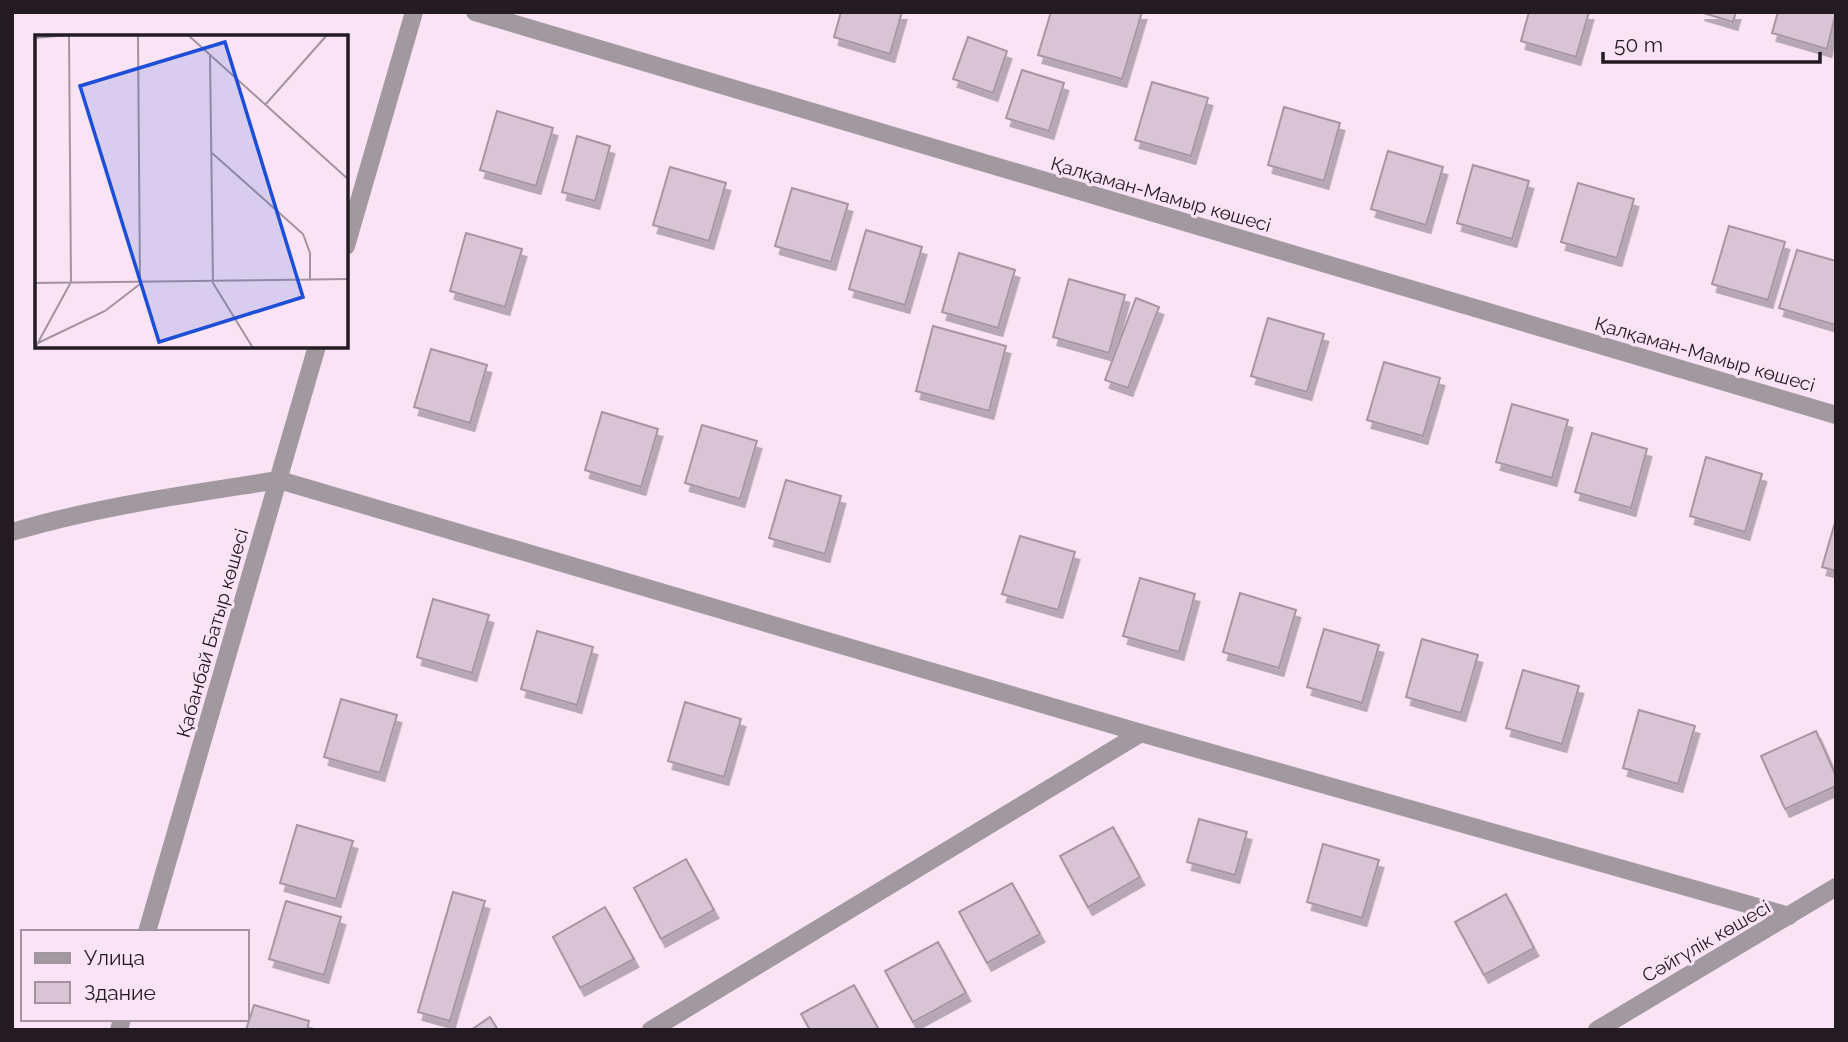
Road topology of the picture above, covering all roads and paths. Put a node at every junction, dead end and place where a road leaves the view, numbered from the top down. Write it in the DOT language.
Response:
graph roads {
  1 [pos="414,12"];
  2 [pos="475,12"];
  3 [pos="348,239"];
  4 [pos="316,348"];
  5 [pos="1836,415"];
  6 [pos="279,480"];
  7 [pos="12,532"];
  8 [pos="1141,733"];
  9 [pos="1836,887"];
  10 [pos="1789,916"];
  11 [pos="149,930"];
  12 [pos="651,1030"];
  13 [pos="1597,1030"];
  1 -- 3 [label="street"];
  2 -- 5 [label="street, Қалқаман-Мамыр көшесі"];
  4 -- 6 [label="street, Қабанбай Батыр көшесі"];
  6 -- 7 [label="street"];
  6 -- 8 [label="street"];
  6 -- 11 [label="street, Қабанбай Батыр көшесі"];
  8 -- 10 [label="street"];
  8 -- 12 [label="street"];
  9 -- 10 [label="street, Сәйгүлік көшесі"];
  10 -- 13 [label="street, Сәйгүлік көшесі"];
}
